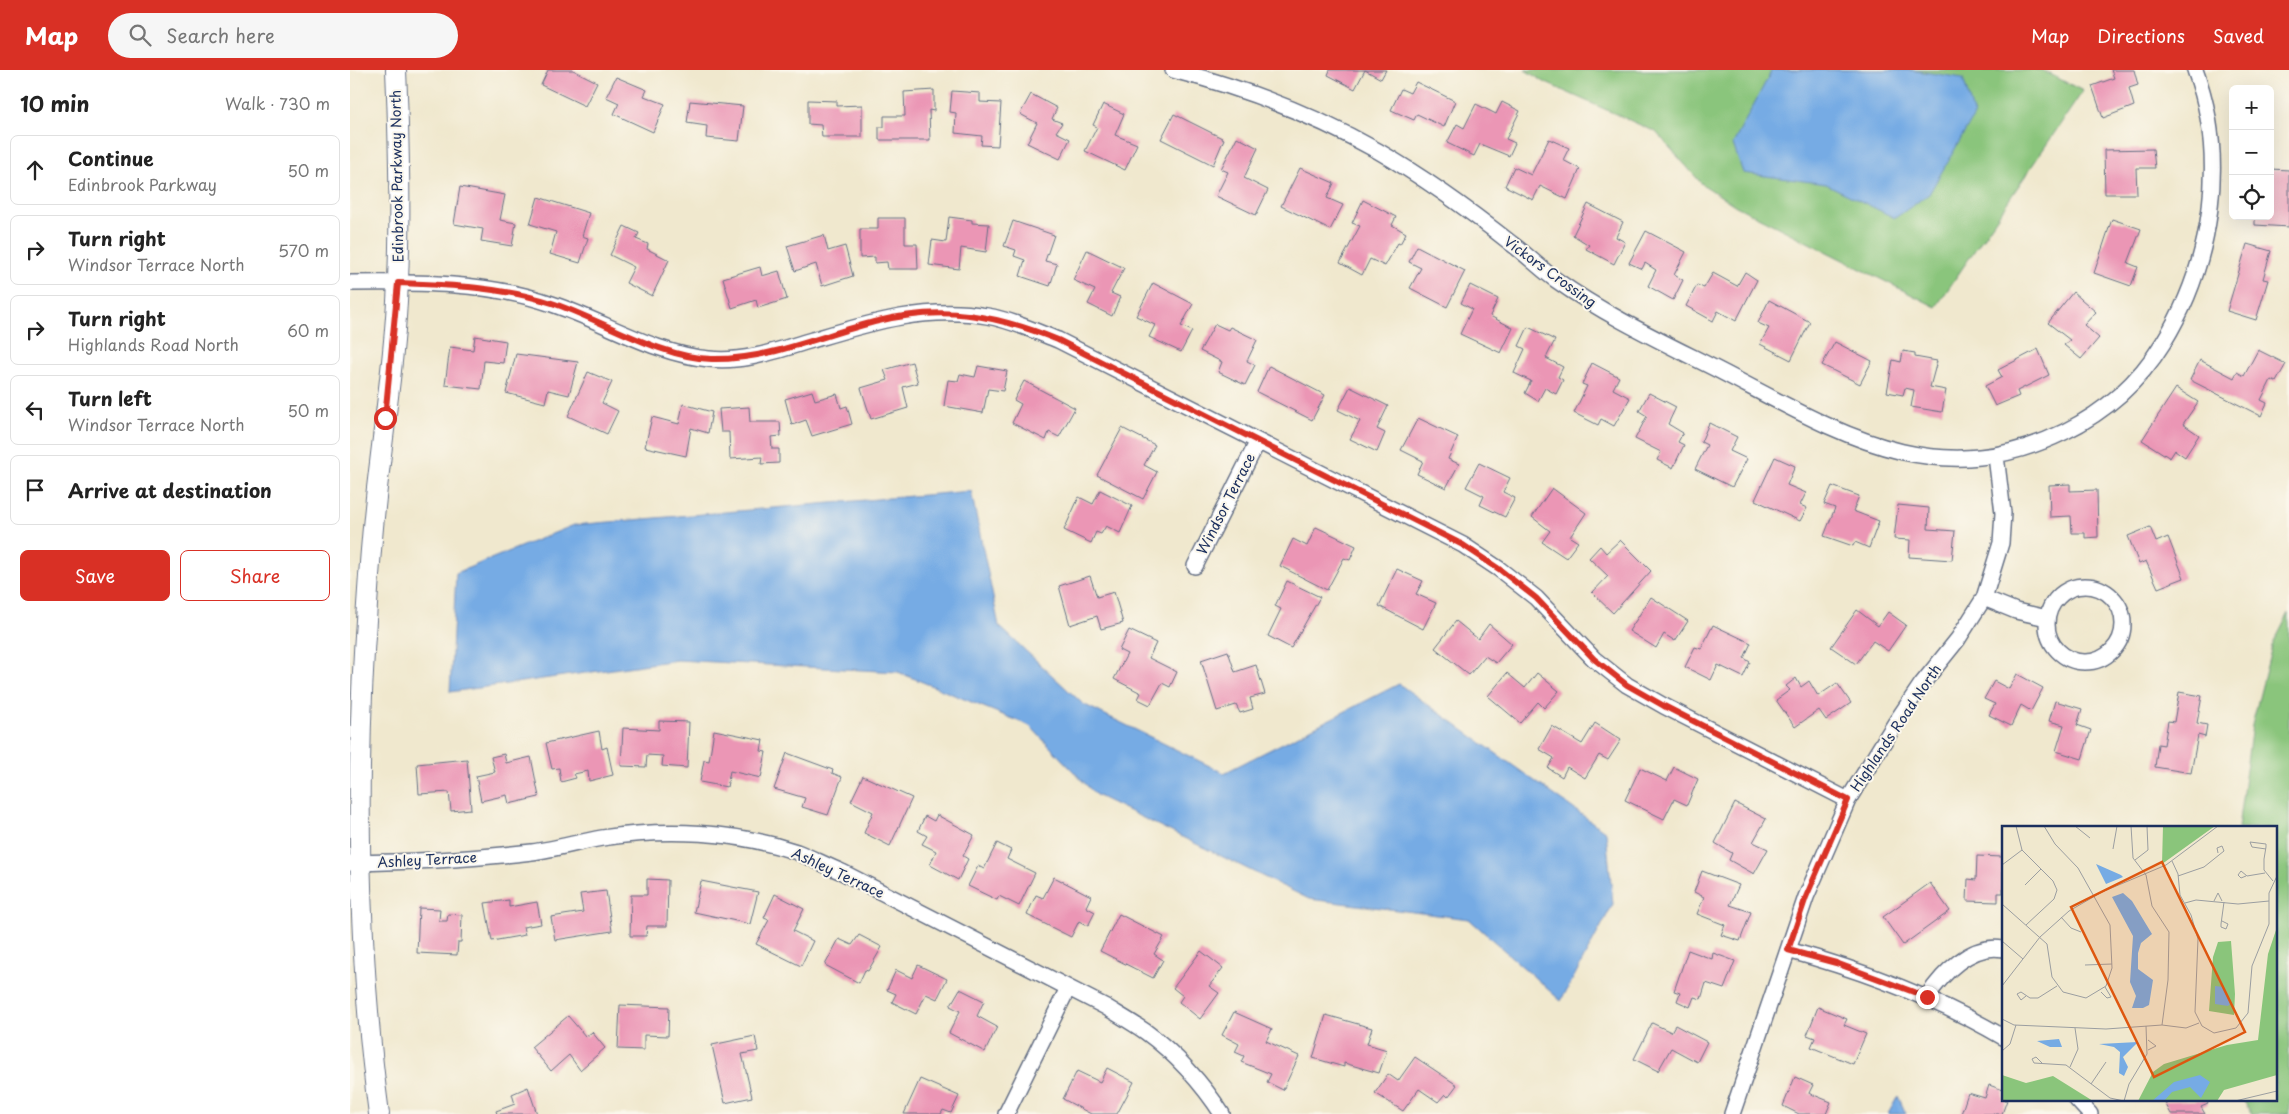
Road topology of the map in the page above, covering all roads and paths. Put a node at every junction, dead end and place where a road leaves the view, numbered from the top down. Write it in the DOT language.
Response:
graph roads {
  1 [pos="396,70"];
  2 [pos="1173,70"];
  3 [pos="2195,70"];
  4 [pos="350,283"];
  5 [pos="398,283"];
  6 [pos="1258,443"];
  7 [pos="1996,456"];
  8 [pos="1195,566"];
  9 [pos="1984,598"];
  10 [pos="2047,618"];
  11 [pos="1848,800"];
  12 [pos="356,863"];
  13 [pos="2002,949"];
  14 [pos="1788,950"];
  15 [pos="1068,988"];
  16 [pos="1927,997"];
  17 [pos="2002,1036"];
  18 [pos="2079,1102"];
  19 [pos="379,1114"];
  20 [pos="1006,1114"];
  21 [pos="1222,1114"];
  22 [pos="1732,1114"];
  23 [pos="2090,1114"];
  1 -- 5 [label="street, Edinbrook Parkway North"];
  2 -- 7 [label="street, Vickors Crossing"];
  3 -- 7 [label="street, Vickors Crossing"];
  4 -- 5 [label="street"];
  5 -- 6 [label="street"];
  5 -- 12 [label="street, Edinbrook Parkway North"];
  6 -- 8 [label="street, Windsor Terrace"];
  6 -- 11 [label="street"];
  7 -- 9 [label="street, Highlands Road North"];
  9 -- 10 [label="street"];
  9 -- 11 [label="street, Highlands Road North"];
  10 -- 10 [label="street"];
  11 -- 14 [label="street, Highlands Road North"];
  12 -- 15 [label="street, Ashley Terrace"];
  12 -- 19 [label="street, Edinbrook Parkway North"];
  13 -- 16 [label="street"];
  14 -- 16 [label="street"];
  14 -- 22 [label="street, Highlands Road North"];
  15 -- 20 [label="street"];
  15 -- 21 [label="street, Ashley Terrace"];
  16 -- 17 [label="street"];
  18 -- 23 [label="street"];
}
